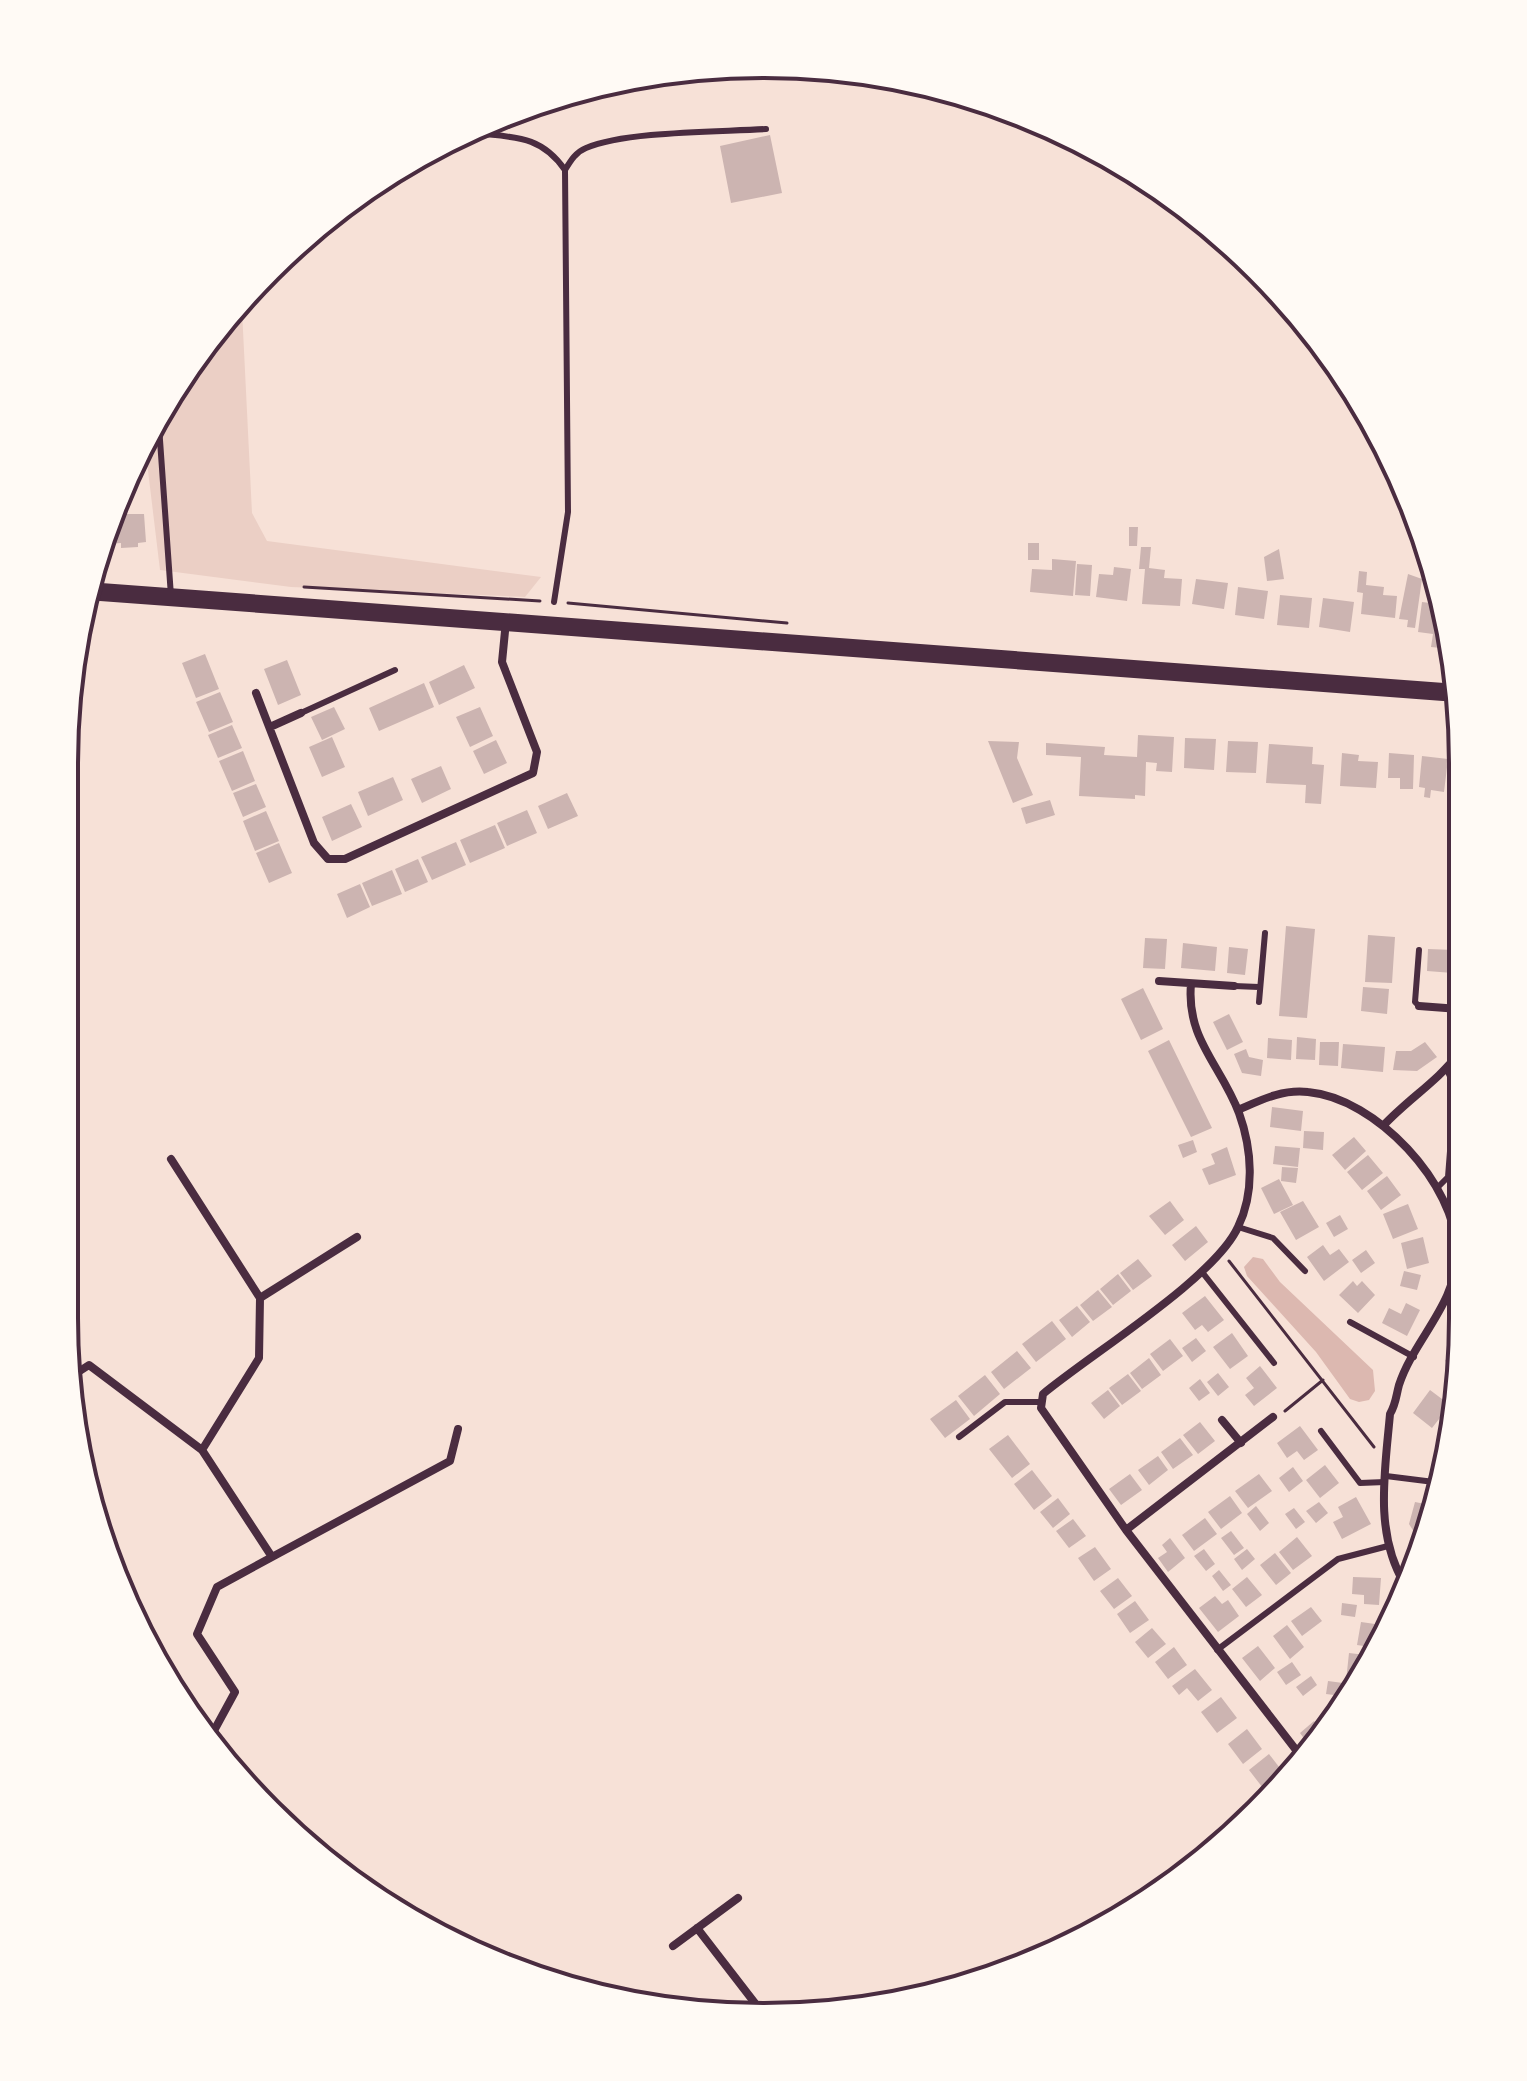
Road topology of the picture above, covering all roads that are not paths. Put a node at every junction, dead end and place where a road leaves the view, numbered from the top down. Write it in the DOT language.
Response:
graph roads {
  1 [pos="766,129"];
  2 [pos="491,135"];
  3 [pos="565,170"];
  4 [pos="160,440"];
  5 [pos="100,592"];
  6 [pos="171,596"];
  7 [pos="554,602"];
  8 [pos="506,620"];
  9 [pos="395,670"];
  10 [pos="1445,692"];
  11 [pos="256,693"];
  12 [pos="301,713"];
  13 [pos="270,727"];
  14 [pos="1265,933"];
  15 [pos="1419,950"];
  16 [pos="1159,981"];
  17 [pos="1191,984"];
  18 [pos="1234,986"];
  19 [pos="1259,987"];
  20 [pos="1259,1002"];
  21 [pos="1419,1006"];
  22 [pos="1449,1008"];
  23 [pos="1449,1067"];
  24 [pos="1447,1070"];
  25 [pos="1449,1074"];
  26 [pos="1238,1110"];
  27 [pos="1383,1126"];
  28 [pos="171,1159"];
  29 [pos="1449,1164"];
  30 [pos="1437,1188"];
  31 [pos="1449,1214"];
  32 [pos="1238,1227"];
  33 [pos="357,1237"];
  34 [pos="1305,1271"];
  35 [pos="1202,1272"];
  36 [pos="1449,1291"];
  37 [pos="260,1298"];
  38 [pos="1350,1322"];
  39 [pos="1414,1357"];
  40 [pos="1274,1363"];
  41 [pos="80,1371"];
  42 [pos="1041,1402"];
  43 [pos="1273,1417"];
  44 [pos="1222,1420"];
  45 [pos="458,1429"];
  46 [pos="1321,1431"];
  47 [pos="959,1437"];
  48 [pos="1241,1443"];
  49 [pos="202,1450"];
  50 [pos="1386,1479"];
  51 [pos="1429,1482"];
  52 [pos="1126,1530"];
  53 [pos="1388,1546"];
  54 [pos="272,1557"];
  55 [pos="1400,1573"];
  56 [pos="1217,1650"];
  57 [pos="215,1728"];
  58 [pos="1295,1749"];
  59 [pos="738,1898"];
  60 [pos="697,1928"];
  61 [pos="673,1946"];
  62 [pos="755,2003"];
  1 -- 3 [label="lane"];
  2 -- 3 [label="lane"];
  3 -- 7 [label="lane"];
  4 -- 6 [label="lane"];
  5 -- 6 [label="highway"];
  6 -- 8 [label="highway"];
  8 -- 10 [label="highway"];
  8 -- 13 [label="street"];
  9 -- 12 [label="lane"];
  11 -- 13 [label="street"];
  12 -- 13 [label="street"];
  14 -- 19 [label="lane"];
  15 -- 21 [label="lane"];
  16 -- 17 [label="street"];
  17 -- 18 [label="street"];
  17 -- 26 [label="street"];
  18 -- 19 [label="lane"];
  19 -- 20 [label="lane"];
  21 -- 22 [label="street"];
  23 -- 24 [label="street"];
  24 -- 25 [label="lane"];
  24 -- 27 [label="street"];
  26 -- 27 [label="street"];
  26 -- 32 [label="street"];
  27 -- 30 [label="street"];
  28 -- 37 [label="street"];
  29 -- 30 [label="lane"];
  30 -- 31 [label="street"];
  32 -- 34 [label="lane"];
  32 -- 35 [label="street"];
  33 -- 37 [label="street"];
  35 -- 40 [label="lane"];
  35 -- 42 [label="street"];
  36 -- 39 [label="street"];
  37 -- 49 [label="street"];
  38 -- 39 [label="lane"];
  39 -- 50 [label="street"];
  41 -- 49 [label="street"];
  42 -- 47 [label="lane"];
  42 -- 52 [label="street"];
  43 -- 48 [label="street"];
  44 -- 48 [label="street"];
  45 -- 54 [label="street"];
  46 -- 50 [label="lane"];
  48 -- 52 [label="street"];
  49 -- 54 [label="street"];
  50 -- 51 [label="lane"];
  50 -- 53 [label="street"];
  52 -- 56 [label="street"];
  53 -- 55 [label="street"];
  53 -- 56 [label="lane"];
  54 -- 57 [label="street"];
  56 -- 58 [label="street"];
  59 -- 60 [label="street"];
  60 -- 61 [label="street"];
  60 -- 62 [label="street"];
}
